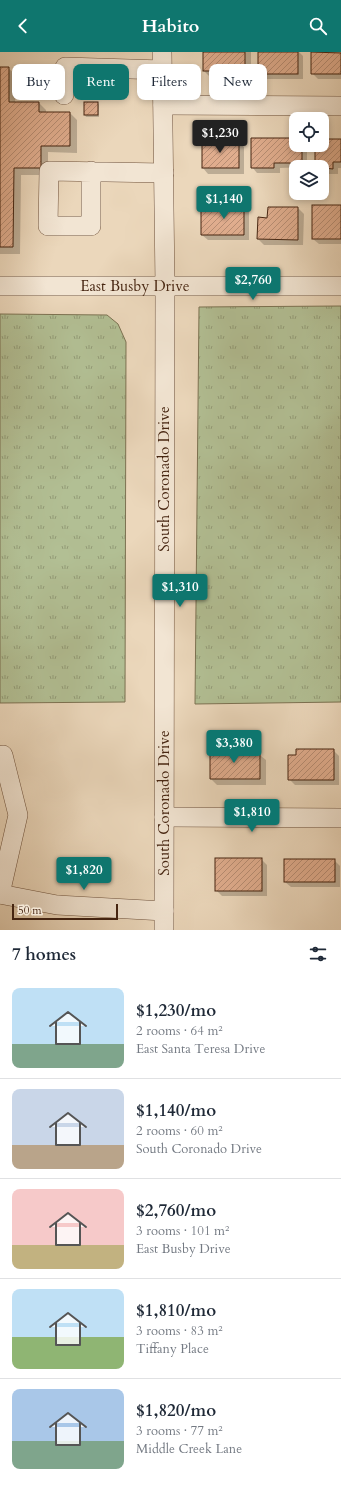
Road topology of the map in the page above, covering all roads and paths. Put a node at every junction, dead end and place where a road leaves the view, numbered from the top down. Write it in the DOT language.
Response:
graph roads {
  1 [pos="162,61"];
  2 [pos="65,81"];
  3 [pos="163,105"];
  4 [pos="341,106"];
  5 [pos="91,172"];
  6 [pos="164,173"];
  7 [pos="0,286"];
  8 [pos="165,286"];
  9 [pos="341,286"];
  10 [pos="3,755"];
  11 [pos="164,817"];
  12 [pos="341,818"];
  13 [pos="0,894"];
  14 [pos="164,911"];
  15 [pos="164,930"];
  1 -- 2 [label="street"];
  1 -- 3 [label="street, South Coronado Drive"];
  3 -- 4 [label="street"];
  3 -- 6 [label="street, South Coronado Drive"];
  5 -- 6 [label="street"];
  6 -- 8 [label="street, South Coronado Drive"];
  7 -- 8 [label="street, East Busby Drive"];
  8 -- 9 [label="street, East Busby Drive"];
  8 -- 11 [label="street, South Coronado Drive"];
  10 -- 13 [label="street"];
  11 -- 12 [label="street"];
  11 -- 14 [label="street, South Coronado Drive"];
  13 -- 14 [label="street"];
  14 -- 15 [label="street, South Coronado Drive"];
}
